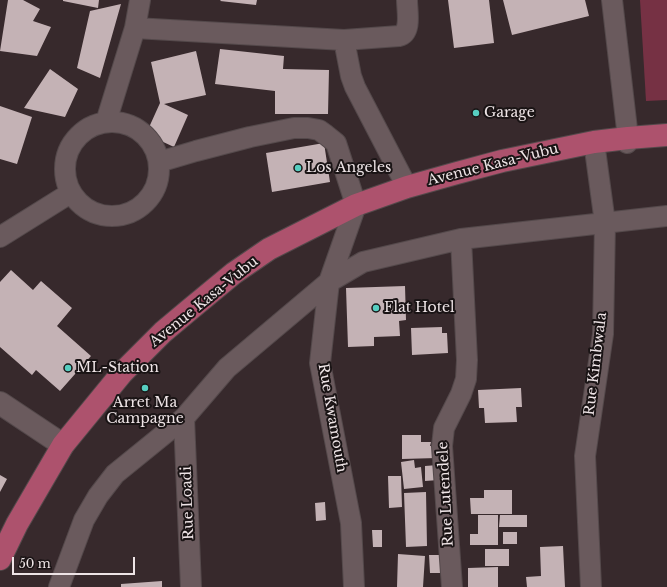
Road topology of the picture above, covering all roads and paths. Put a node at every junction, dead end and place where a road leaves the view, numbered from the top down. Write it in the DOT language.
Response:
graph roads {
  1 [pos="140,0"];
  2 [pos="407,0"];
  3 [pos="612,0"];
  4 [pos="135,28"];
  5 [pos="344,40"];
  6 [pos="106,122"];
  7 [pos="667,135"];
  8 [pos="627,140"];
  9 [pos="594,142"];
  10 [pos="159,162"];
  11 [pos="407,187"];
  12 [pos="70,192"];
  13 [pos="356,205"];
  14 [pos="667,216"];
  15 [pos="605,223"];
  16 [pos="0,237"];
  17 [pos="461,239"];
  18 [pos="329,282"];
  19 [pos="0,403"];
  20 [pos="184,418"];
  21 [pos="63,445"];
  22 [pos="0,559"];
  23 [pos="59,587"];
  24 [pos="192,587"];
  25 [pos="354,587"];
  26 [pos="452,587"];
  27 [pos="591,587"];
  1 -- 4 [label="street"];
  2 -- 5 [label="street"];
  3 -- 8 [label="street"];
  4 -- 5 [label="street"];
  4 -- 6 [label="street"];
  5 -- 11 [label="street"];
  6 -- 10 [label="street"];
  6 -- 12 [label="street"];
  7 -- 8 [label="main road, Avenue Kasa-Vubu"];
  8 -- 9 [label="main road, Avenue Kasa-Vubu"];
  9 -- 11 [label="main road, Avenue Kasa-Vubu"];
  9 -- 15 [label="street, Rue Kimbwala"];
  10 -- 12 [label="street"];
  10 -- 13 [label="street"];
  11 -- 13 [label="main road, Avenue Kasa-Vubu"];
  12 -- 16 [label="street"];
  13 -- 18 [label="street, Rue Kwamouth"];
  13 -- 21 [label="main road, Avenue Kasa-Vubu"];
  14 -- 15 [label="street"];
  15 -- 17 [label="street"];
  15 -- 27 [label="street, Rue Kimbwala"];
  17 -- 18 [label="street"];
  17 -- 26 [label="street, Rue Lutendele"];
  18 -- 20 [label="street"];
  18 -- 25 [label="street, Rue Kwamouth"];
  19 -- 21 [label="street"];
  20 -- 23 [label="street"];
  20 -- 24 [label="street, Rue Loadi"];
  21 -- 22 [label="main road, Avenue Kasa-Vubu"];
}
